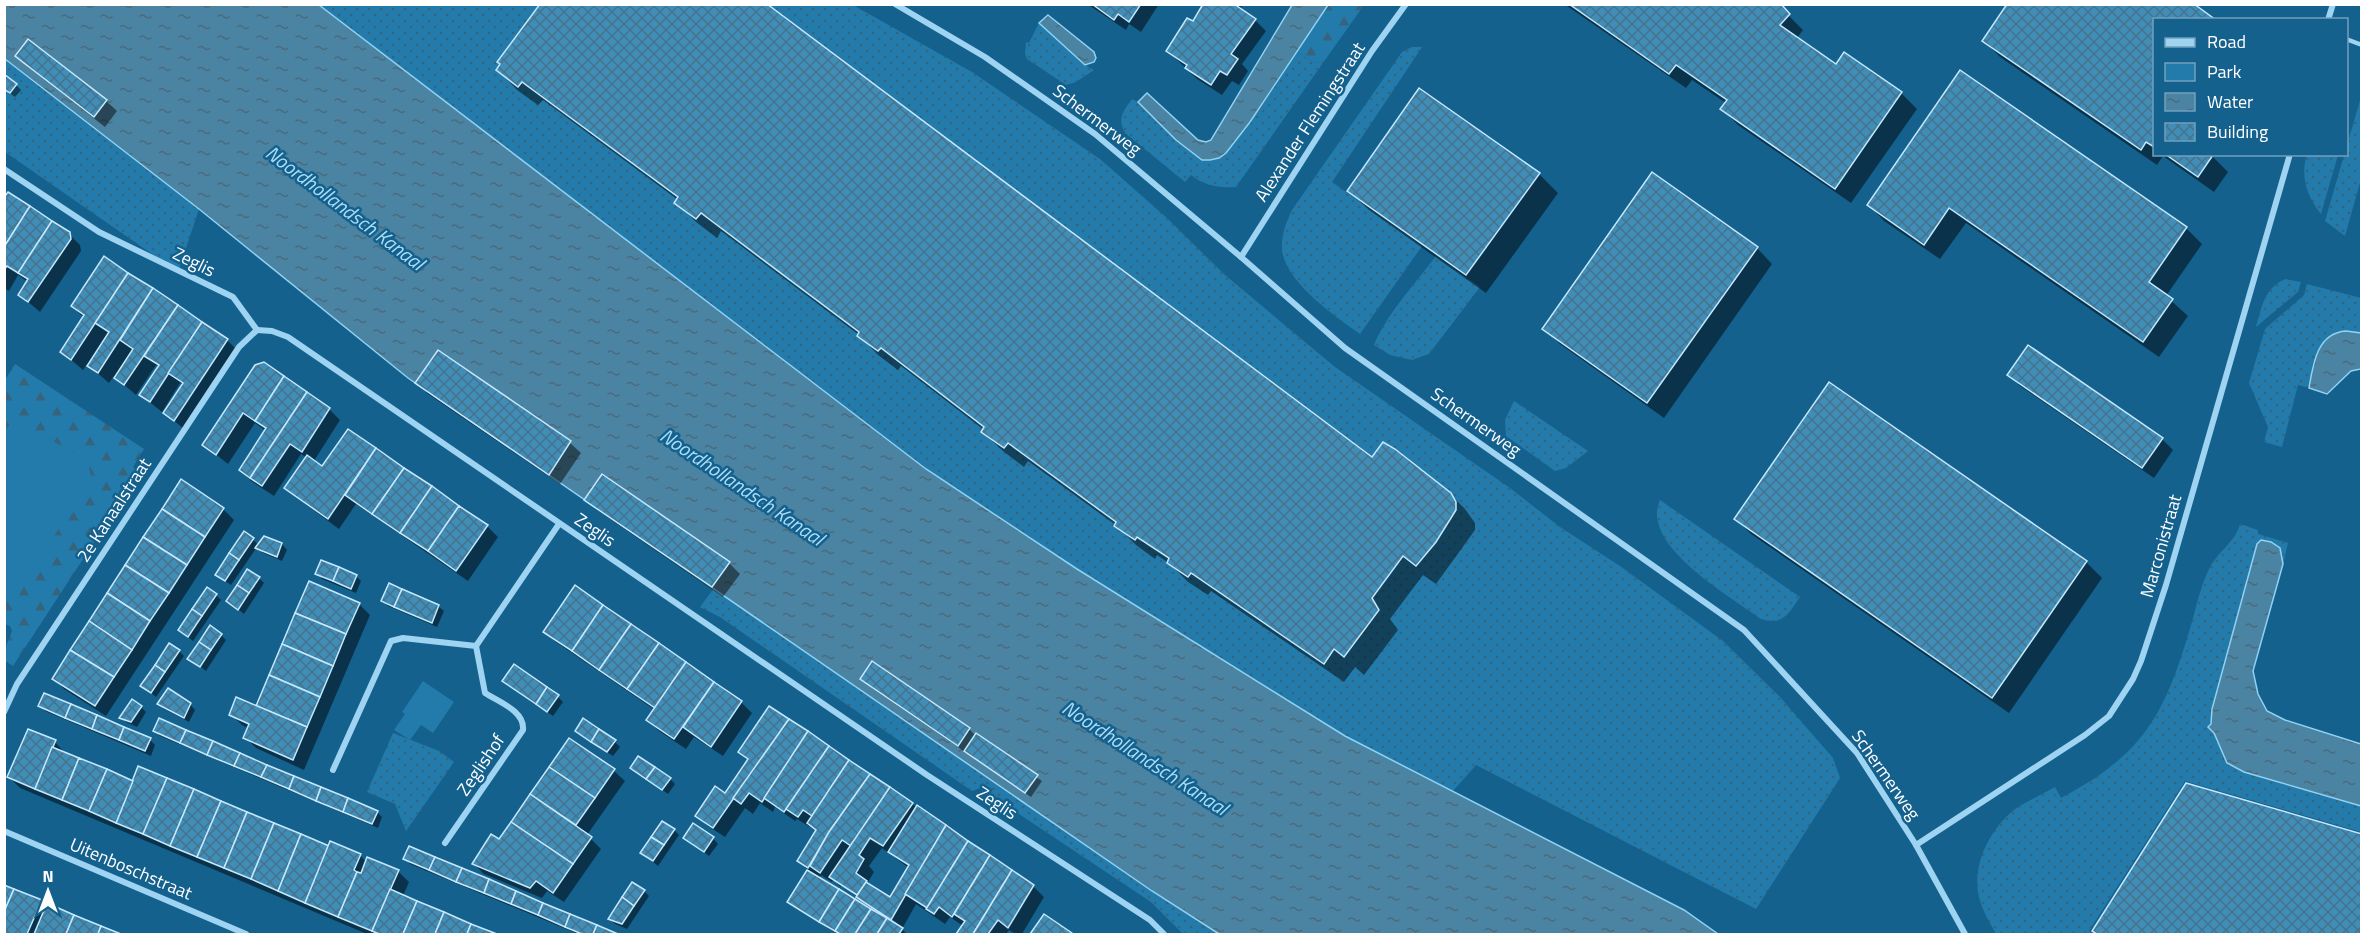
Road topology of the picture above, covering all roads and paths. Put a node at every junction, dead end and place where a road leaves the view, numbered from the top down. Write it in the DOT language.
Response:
graph roads {
  1 [pos="895,4"];
  2 [pos="1406,4"];
  3 [pos="2289,156"];
  4 [pos="4,169"];
  5 [pos="1241,257"];
  6 [pos="257,330"];
  7 [pos="559,524"];
  8 [pos="476,646"];
  9 [pos="4,712"];
  10 [pos="333,770"];
  11 [pos="4,831"];
  12 [pos="445,843"];
  13 [pos="1916,845"];
  14 [pos="246,934"];
  15 [pos="1164,934"];
  16 [pos="1965,934"];
  1 -- 5 [label="street, Schermerweg"];
  2 -- 5 [label="street, Alexander Flemingstraat"];
  3 -- 13 [label="street, Marconistraat"];
  4 -- 6 [label="street, Zeglis"];
  5 -- 13 [label="street, Schermerweg"];
  6 -- 7 [label="street, Zeglis"];
  6 -- 9 [label="street, 2e Kanaalstraat"];
  7 -- 8 [label="street"];
  7 -- 15 [label="street, Zeglis"];
  8 -- 10 [label="street"];
  8 -- 12 [label="street, Zeglishof"];
  11 -- 14 [label="street, Uitenboschstraat"];
  13 -- 16 [label="street, Schermerweg"];
}
